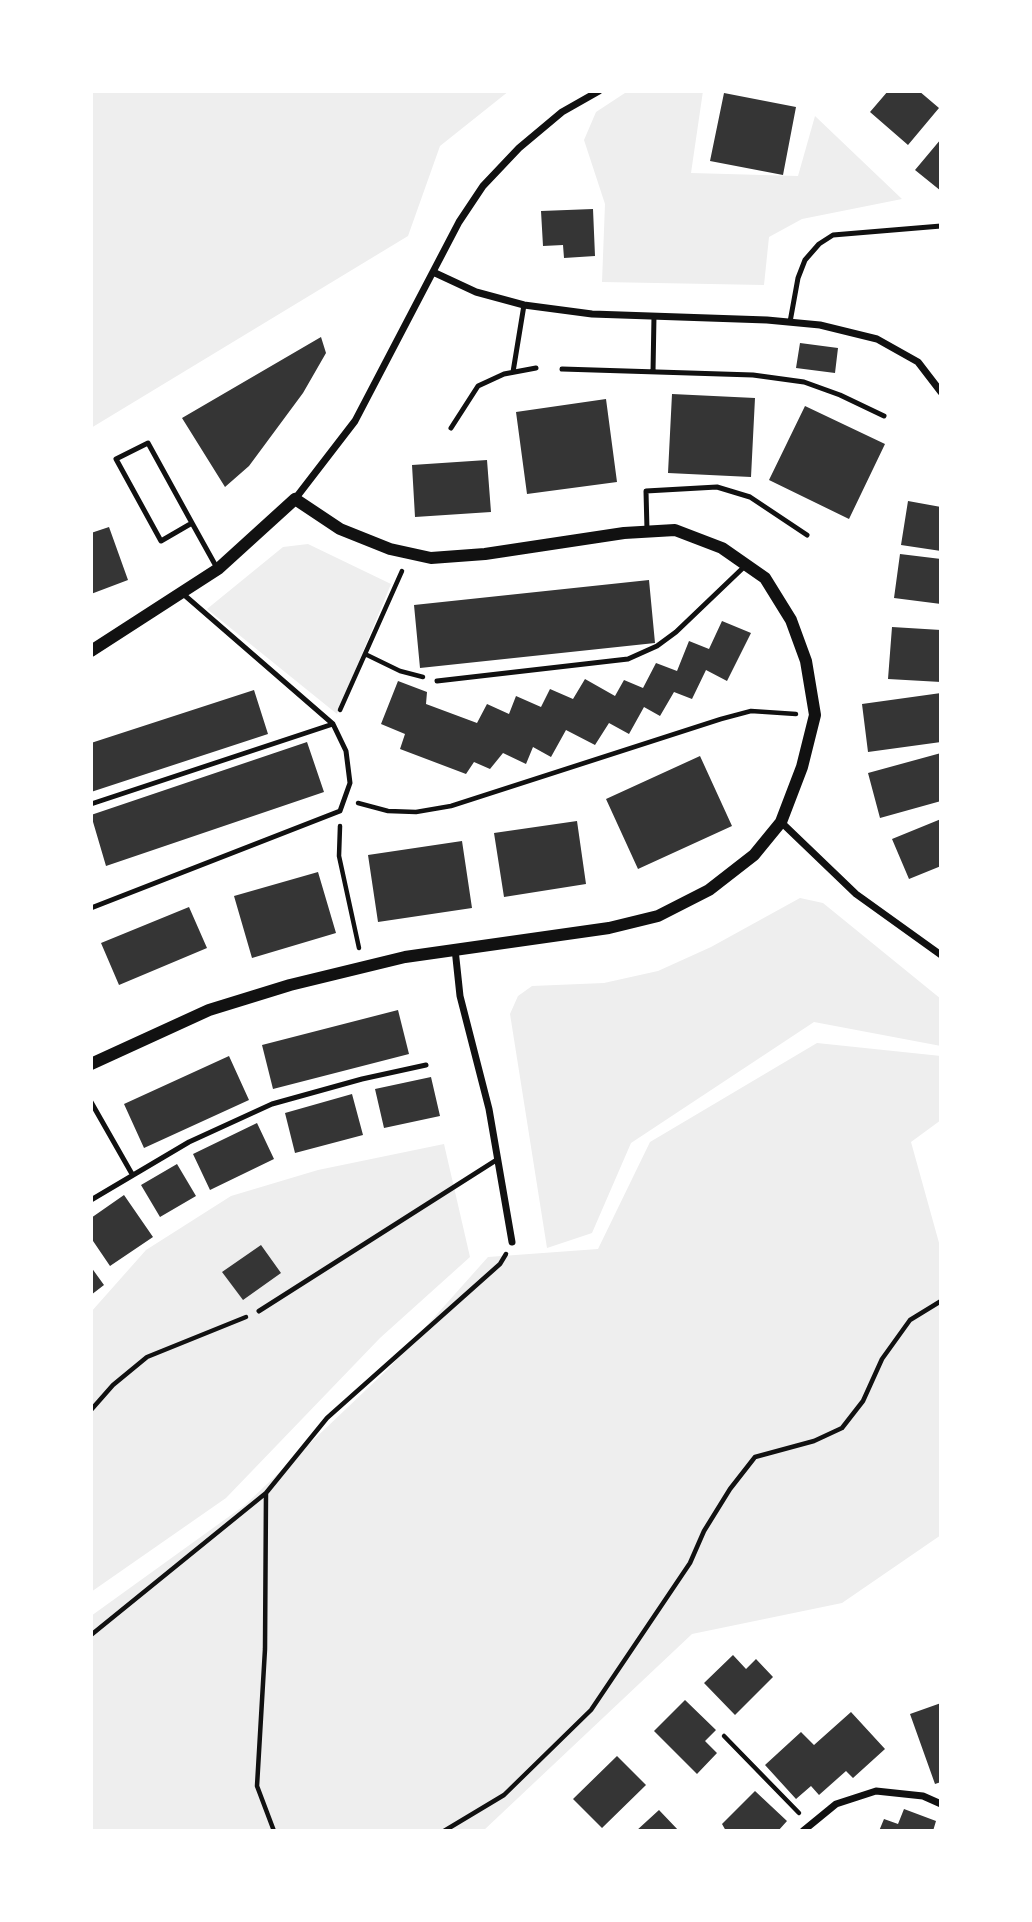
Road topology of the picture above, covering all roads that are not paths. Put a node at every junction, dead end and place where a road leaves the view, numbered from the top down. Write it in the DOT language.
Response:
graph roads {
  1 [pos="599,91"];
  2 [pos="941,226"];
  3 [pos="433,272"];
  4 [pos="524,304"];
  5 [pos="654,316"];
  6 [pos="790,322"];
  7 [pos="536,368"];
  8 [pos="562,369"];
  9 [pos="513,372"];
  10 [pos="653,372"];
  11 [pos="941,392"];
  12 [pos="884,416"];
  13 [pos="451,428"];
  14 [pos="295,499"];
  15 [pos="192,523"];
  16 [pos="647,532"];
  17 [pos="807,535"];
  18 [pos="747,564"];
  19 [pos="218,569"];
  20 [pos="182,593"];
  21 [pos="91,651"];
  22 [pos="437,681"];
  23 [pos="334,723"];
  24 [pos="91,804"];
  25 [pos="781,822"];
  26 [pos="91,908"];
  27 [pos="455,949"];
  28 [pos="941,956"];
  29 [pos="91,1064"];
  30 [pos="426,1065"];
  31 [pos="91,1102"];
  32 [pos="498,1159"];
  33 [pos="132,1174"];
  34 [pos="91,1200"];
  35 [pos="512,1242"];
  36 [pos="259,1311"];
  37 [pos="941,1804"];
  38 [pos="803,1831"];
  1 -- 3 [label="street"];
  2 -- 6 [label="lane"];
  3 -- 4 [label="street"];
  3 -- 14 [label="street"];
  4 -- 5 [label="street"];
  4 -- 9 [label="lane"];
  5 -- 6 [label="street"];
  5 -- 10 [label="lane"];
  6 -- 11 [label="street"];
  7 -- 9 [label="lane"];
  8 -- 10 [label="lane"];
  9 -- 13 [label="lane"];
  10 -- 12 [label="lane"];
  14 -- 16 [label="street"];
  14 -- 19 [label="street"];
  15 -- 15 [label="lane"];
  15 -- 19 [label="lane"];
  16 -- 17 [label="lane"];
  16 -- 18 [label="street"];
  18 -- 22 [label="lane"];
  18 -- 25 [label="street"];
  19 -- 20 [label="street"];
  20 -- 21 [label="street"];
  20 -- 23 [label="lane"];
  23 -- 24 [label="lane"];
  23 -- 26 [label="lane"];
  25 -- 27 [label="street"];
  25 -- 28 [label="street"];
  27 -- 29 [label="street"];
  27 -- 32 [label="street"];
  30 -- 33 [label="lane"];
  31 -- 33 [label="lane"];
  32 -- 35 [label="street"];
  32 -- 36 [label="lane"];
  33 -- 34 [label="lane"];
  37 -- 38 [label="street"];
}
